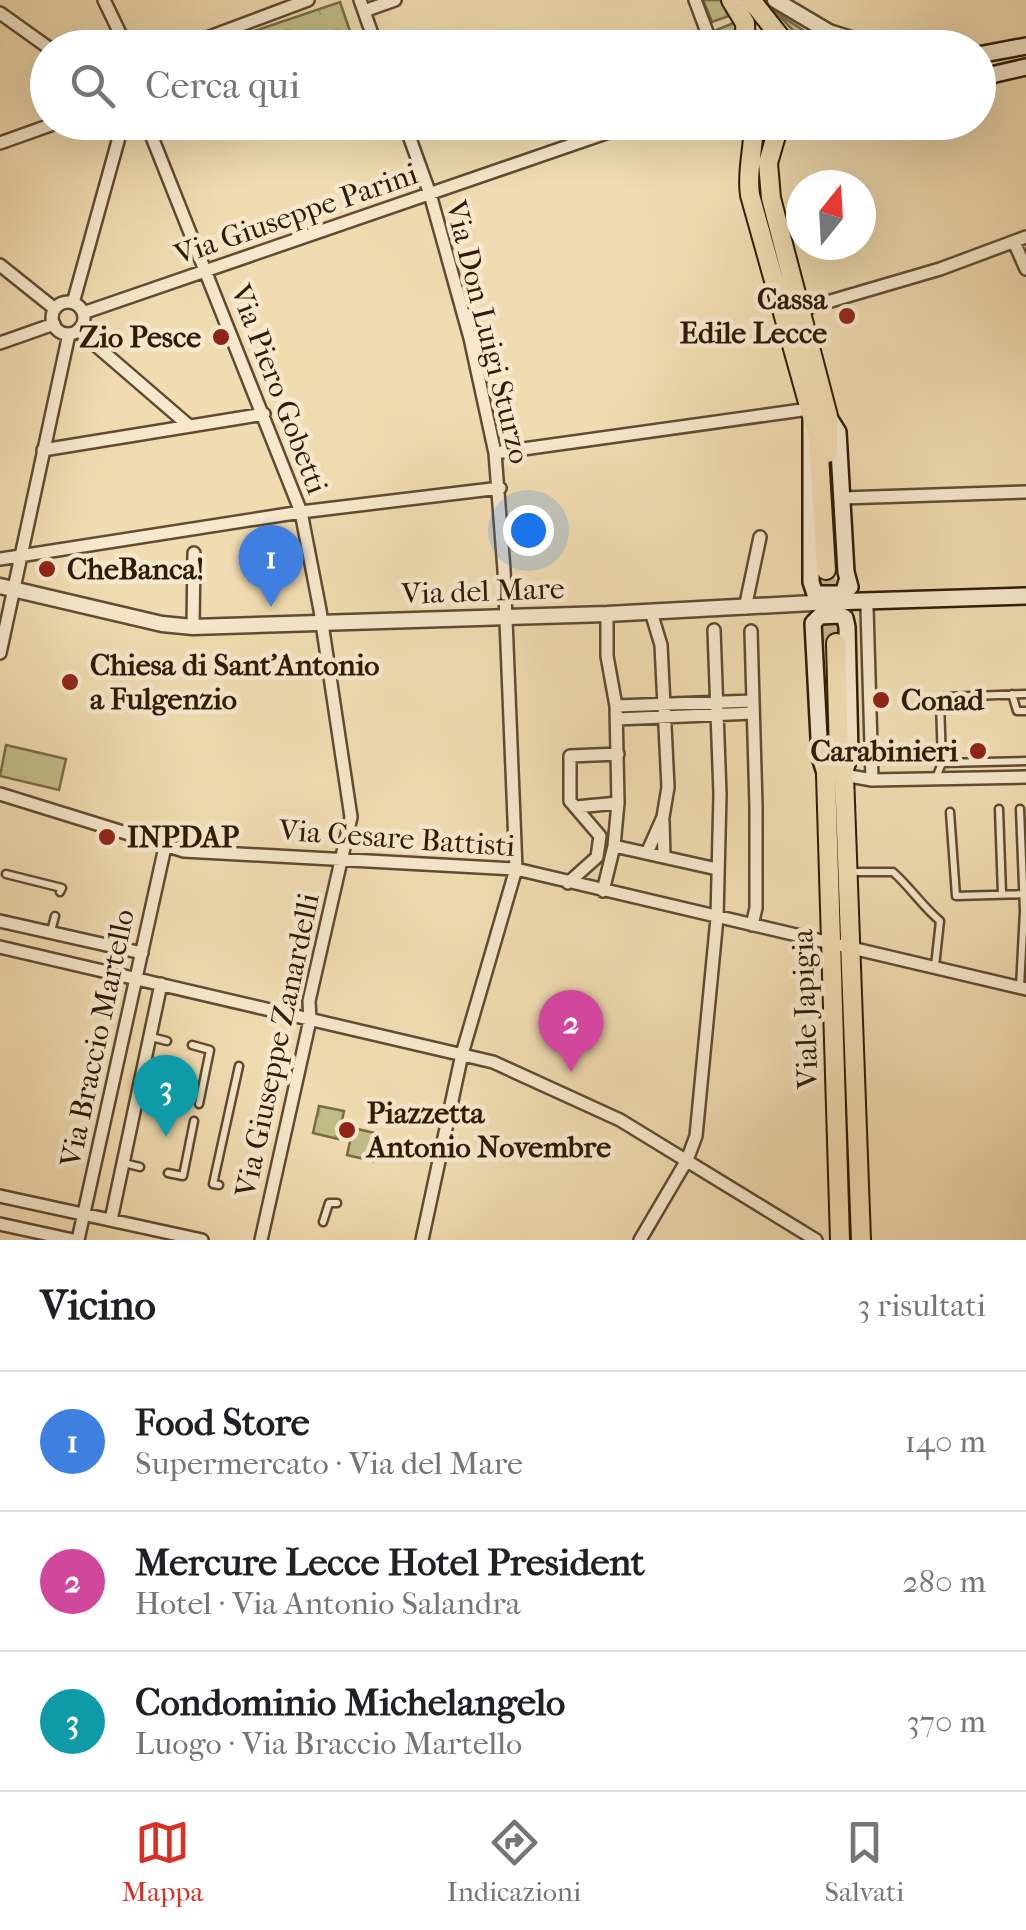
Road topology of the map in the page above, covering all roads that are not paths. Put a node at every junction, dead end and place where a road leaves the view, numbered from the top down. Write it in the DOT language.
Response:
graph roads {
  1 [pos="104,0"];
  2 [pos="308,0"];
  3 [pos="395,0"];
  4 [pos="696,0"];
  5 [pos="731,0"];
  6 [pos="751,0"];
  7 [pos="775,0"];
  8 [pos="362,6"];
  9 [pos="0,12"];
  10 [pos="118,30"];
  11 [pos="228,30"];
  12 [pos="369,30"];
  13 [pos="707,30"];
  14 [pos="745,30"];
  15 [pos="776,30"];
  16 [pos="826,30"];
  17 [pos="30,34"];
  18 [pos="1026,46"];
  19 [pos="996,52"];
  20 [pos="1026,67"];
  21 [pos="996,74"];
  22 [pos="30,132"];
  23 [pos="116,140"];
  24 [pos="153,140"];
  25 [pos="410,140"];
  26 [pos="586,140"];
  27 [pos="753,140"];
  28 [pos="776,140"];
  29 [pos="0,143"];
  30 [pos="430,194"];
  31 [pos="1020,239"];
  32 [pos="0,265"];
  33 [pos="1026,270"];
  34 [pos="207,271"];
  35 [pos="73,303"];
  36 [pos="55,310"];
  37 [pos="800,310"];
  38 [pos="84,314"];
  39 [pos="54,324"];
  40 [pos="73,332"];
  41 [pos="0,343"];
  42 [pos="264,414"];
  43 [pos="816,415"];
  44 [pos="187,424"];
  45 [pos="43,450"];
  46 [pos="496,453"];
  47 [pos="500,488"];
  48 [pos="1026,492"];
  49 [pos="842,498"];
  50 [pos="300,512"];
  51 [pos="760,538"];
  52 [pos="194,553"];
  53 [pos="20,555"];
  54 [pos="0,558"];
  55 [pos="830,576"];
  56 [pos="7,587"];
  57 [pos="1026,596"];
  58 [pos="831,605"];
  59 [pos="797,606"];
  60 [pos="865,606"];
  61 [pos="745,608"];
  62 [pos="651,612"];
  63 [pos="607,614"];
  64 [pos="506,618"];
  65 [pos="814,623"];
  66 [pos="322,624"];
  67 [pos="194,627"];
  68 [pos="714,630"];
  69 [pos="751,631"];
  70 [pos="837,638"];
  71 [pos="0,654"];
  72 [pos="1012,694"];
  73 [pos="1026,694"];
  74 [pos="753,707"];
  75 [pos="718,708"];
  76 [pos="665,710"];
  77 [pos="1026,711"];
  78 [pos="617,712"];
  79 [pos="618,754"];
  80 [pos="1026,761"];
  81 [pos="942,763"];
  82 [pos="835,775"];
  83 [pos="1026,777"];
  84 [pos="872,780"];
  85 [pos="935,780"];
  86 [pos="0,794"];
  87 [pos="618,803"];
  88 [pos="576,807"];
  89 [pos="1020,809"];
  90 [pos="999,810"];
  91 [pos="950,812"];
  92 [pos="663,816"];
  93 [pos="164,846"];
  94 [pos="614,846"];
  95 [pos="648,853"];
  96 [pos="664,857"];
  97 [pos="342,858"];
  98 [pos="516,869"];
  99 [pos="717,870"];
  100 [pos="848,872"];
  101 [pos="6,874"];
  102 [pos="568,884"];
  103 [pos="604,891"];
  104 [pos="60,892"];
  105 [pos="1002,894"];
  106 [pos="1025,894"];
  107 [pos="55,916"];
  108 [pos="717,918"];
  109 [pos="0,921"];
  110 [pos="752,926"];
  111 [pos="51,932"];
  112 [pos="830,942"];
  113 [pos="0,947"];
  114 [pos="851,948"];
  115 [pos="142,953"];
  116 [pos="935,968"];
  117 [pos="137,978"];
  118 [pos="160,984"];
  119 [pos="1023,988"];
  120 [pos="310,1020"];
  121 [pos="150,1037"];
  122 [pos="167,1040"];
  123 [pos="192,1046"];
  124 [pos="462,1054"];
  125 [pos="239,1066"];
  126 [pos="199,1104"];
  127 [pos="194,1121"];
  128 [pos="686,1160"];
  129 [pos="123,1163"];
  130 [pos="140,1167"];
  131 [pos="168,1173"];
  132 [pos="219,1185"];
  133 [pos="0,1196"];
  134 [pos="337,1203"];
  135 [pos="84,1214"];
  136 [pos="111,1220"];
  137 [pos="323,1222"];
  138 [pos="0,1224"];
  139 [pos="75,1240"];
  140 [pos="202,1240"];
  141 [pos="261,1240"];
  142 [pos="422,1240"];
  143 [pos="640,1240"];
  144 [pos="816,1240"];
  145 [pos="840,1240"];
  146 [pos="861,1240"];
  1 -- 10 [label="street"];
  2 -- 11 [label="street"];
  3 -- 8 [label="street"];
  4 -- 13 [label="street"];
  5 -- 14 [label="main road"];
  6 -- 15 [label="main road"];
  7 -- 16 [label="street"];
  8 -- 12 [label="street"];
  9 -- 17 [label="street"];
  18 -- 19 [label="main road"];
  20 -- 21 [label="main road"];
  22 -- 29 [label="street"];
  23 -- 35 [label="street"];
  24 -- 34 [label="street, Via Piero Gobetti"];
  25 -- 30 [label="street, Via Don Luigi Sturzo"];
  26 -- 30 [label="street, Via Giuseppe Parini"];
  27 -- 43 [label="main road"];
  28 -- 37 [label="main road"];
  30 -- 34 [label="street, Via Giuseppe Parini"];
  30 -- 46 [label="street, Via Don Luigi Sturzo"];
  31 -- 33 [label="street"];
  31 -- 37 [label="street"];
  32 -- 36 [label="street"];
  34 -- 38 [label="street, Via Giuseppe Parini"];
  34 -- 42 [label="street, Via Piero Gobetti"];
  35 -- 36 [label="street"];
  35 -- 38 [label="street"];
  36 -- 39 [label="street"];
  37 -- 43 [label="main road"];
  38 -- 40 [label="street"];
  39 -- 40 [label="street"];
  39 -- 41 [label="street"];
  40 -- 44 [label="street"];
  40 -- 45 [label="street"];
  42 -- 44 [label="street"];
  42 -- 50 [label="street, Via Piero Gobetti"];
  43 -- 46 [label="street"];
  43 -- 49 [label="main road"];
  43 -- 55 [label="main road"];
  43 -- 55 [label="main road"];
  44 -- 45 [label="street"];
  45 -- 53 [label="street"];
  46 -- 47 [label="street, Via Don Luigi Sturzo"];
  47 -- 50 [label="street"];
  47 -- 64 [label="street, Via Don Luigi Sturzo"];
  48 -- 49 [label="street"];
  49 -- 55 [label="main road"];
  50 -- 53 [label="street"];
  50 -- 66 [label="street, Via Piero Gobetti"];
  51 -- 61 [label="street"];
  52 -- 67 [label="street"];
  53 -- 54 [label="street"];
  53 -- 56 [label="street"];
  55 -- 59 [label="street"];
  55 -- 60 [label="main road"];
  56 -- 67 [label="street, Via del Mare"];
  56 -- 71 [label="street"];
  57 -- 60 [label="main road"];
  58 -- 59 [label="street, Via del Mare"];
  58 -- 60 [label="main road"];
  59 -- 61 [label="street, Via del Mare"];
  59 -- 65 [label="street"];
  60 -- 70 [label="main road"];
  60 -- 84 [label="street"];
  61 -- 62 [label="street, Via del Mare"];
  62 -- 63 [label="street, Via del Mare"];
  62 -- 76 [label="street"];
  63 -- 64 [label="street, Via del Mare"];
  63 -- 78 [label="street"];
  64 -- 66 [label="street, Via del Mare"];
  64 -- 98 [label="street, Via Don Luigi Sturzo"];
  65 -- 70 [label="main road"];
  65 -- 82 [label="main road, Viale Japigia"];
  66 -- 67 [label="street, Via del Mare"];
  66 -- 97 [label="street, Via Giuseppe Zanardelli"];
  68 -- 75 [label="street"];
  69 -- 74 [label="street"];
  70 -- 82 [label="main road, Viale Japigia"];
  72 -- 73 [label="lane"];
  72 -- 77 [label="lane"];
  72 -- 81 [label="lane"];
  74 -- 75 [label="street"];
  74 -- 110 [label="street"];
  75 -- 76 [label="street"];
  75 -- 99 [label="street"];
  76 -- 78 [label="street"];
  76 -- 92 [label="street"];
  78 -- 79 [label="street"];
  79 -- 87 [label="street"];
  79 -- 88 [label="street"];
  80 -- 81 [label="lane"];
  81 -- 85 [label="lane"];
  82 -- 84 [label="street"];
  82 -- 100 [label="main road, Viale Japigia"];
  82 -- 112 [label="main road, Viale Japigia"];
  83 -- 85 [label="street"];
  84 -- 85 [label="street"];
  86 -- 93 [label="street, Via Cesare Battisti"];
  87 -- 88 [label="street"];
  87 -- 94 [label="street"];
  88 -- 102 [label="street"];
  89 -- 106 [label="lane"];
  90 -- 105 [label="lane"];
  91 -- 105 [label="lane"];
  92 -- 95 [label="street"];
  92 -- 96 [label="street"];
  93 -- 97 [label="street, Via Cesare Battisti"];
  93 -- 115 [label="street, Via Braccio Martello"];
  94 -- 95 [label="street"];
  94 -- 103 [label="street"];
  95 -- 96 [label="street"];
  96 -- 99 [label="street"];
  97 -- 98 [label="street, Via Cesare Battisti"];
  97 -- 120 [label="street, Via Giuseppe Zanardelli"];
  98 -- 102 [label="street, Via Cesare Battisti"];
  98 -- 124 [label="street, Via Don Luigi Sturzo"];
  99 -- 108 [label="street"];
  100 -- 114 [label="main road, Viale Japigia"];
  100 -- 116 [label="lane"];
  101 -- 104 [label="lane"];
  102 -- 103 [label="street, Via Cesare Battisti"];
  103 -- 108 [label="street, Via Cesare Battisti"];
  105 -- 106 [label="lane"];
  106 -- 119 [label="lane"];
  107 -- 111 [label="lane"];
  108 -- 110 [label="street, Via Cesare Battisti"];
  108 -- 128 [label="street"];
  109 -- 111 [label="street"];
  110 -- 112 [label="street, Via Cesare Battisti"];
  111 -- 115 [label="street"];
  112 -- 114 [label="street, Via Cesare Battisti"];
  112 -- 145 [label="main road, Viale Japigia"];
  113 -- 117 [label="street"];
  114 -- 116 [label="street, Via Cesare Battisti"];
  114 -- 146 [label="main road, Viale Japigia"];
  115 -- 117 [label="street, Via Braccio Martello"];
  116 -- 119 [label="street, Via Cesare Battisti"];
  117 -- 118 [label="street"];
  117 -- 135 [label="street, Via Braccio Martello"];
  118 -- 120 [label="street"];
  118 -- 121 [label="street, Via Braccio Martello"];
  120 -- 124 [label="street"];
  120 -- 141 [label="street, Via Giuseppe Zanardelli"];
  121 -- 122 [label="lane"];
  121 -- 129 [label="street, Via Braccio Martello"];
  123 -- 126 [label="lane"];
  124 -- 128 [label="street"];
  124 -- 142 [label="street, Via Don Luigi Sturzo"];
  125 -- 132 [label="lane"];
  127 -- 131 [label="lane"];
  128 -- 143 [label="street"];
  128 -- 144 [label="street"];
  129 -- 130 [label="lane"];
  129 -- 136 [label="street, Via Braccio Martello"];
  133 -- 135 [label="street"];
  134 -- 137 [label="lane"];
  135 -- 136 [label="street"];
  135 -- 139 [label="street, Via Braccio Martello"];
  136 -- 140 [label="street"];
  138 -- 139 [label="street"];
}
